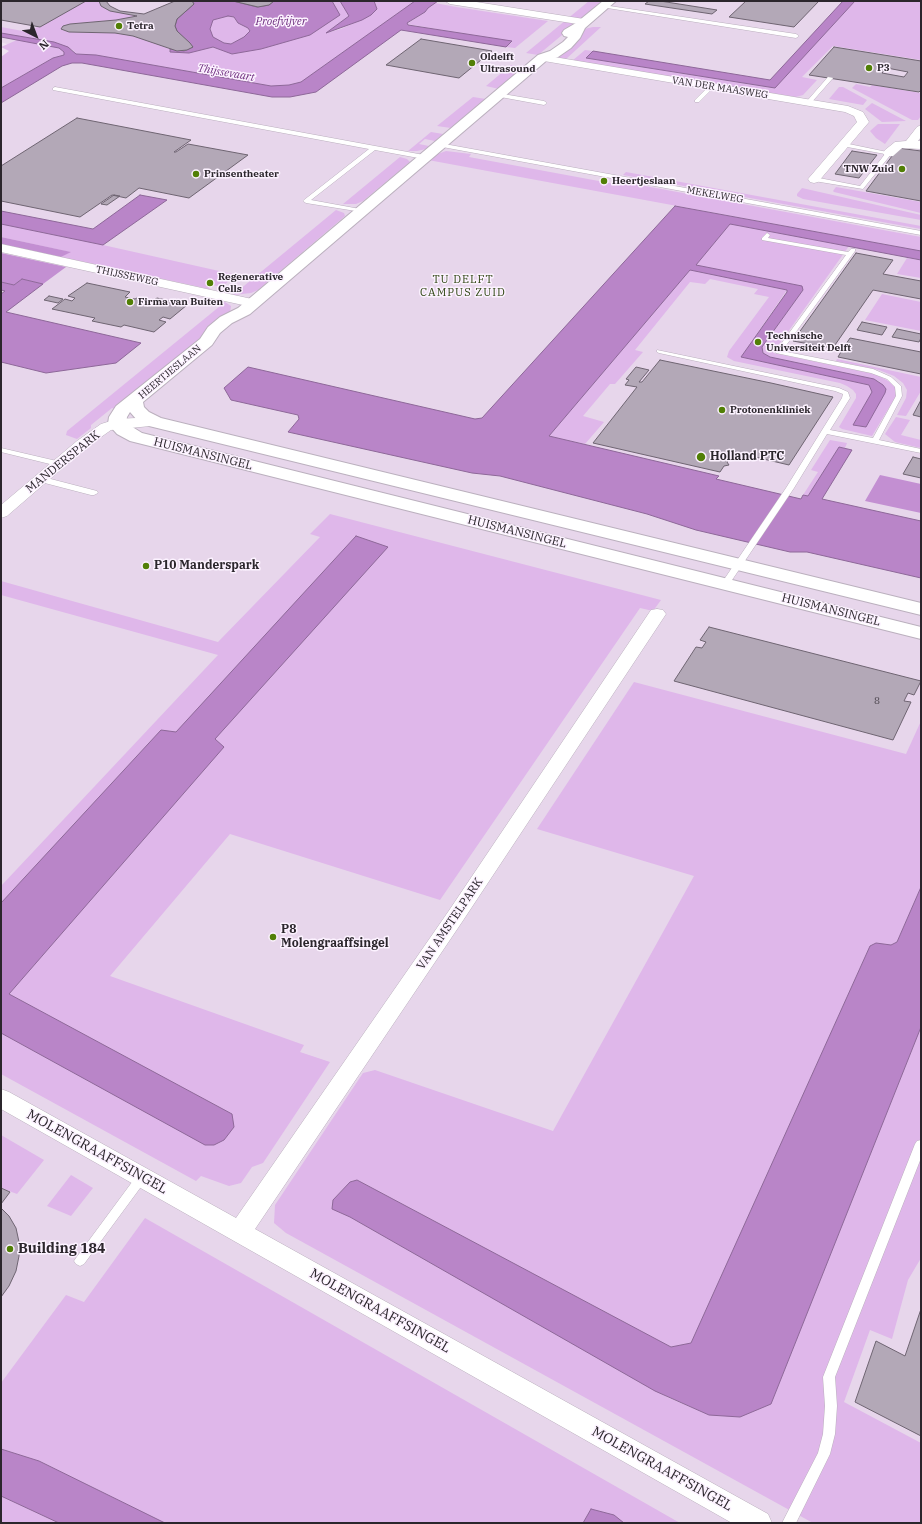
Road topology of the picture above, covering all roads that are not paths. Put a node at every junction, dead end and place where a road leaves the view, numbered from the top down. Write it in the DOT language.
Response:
graph roads {
  1 [pos="450,1"];
  2 [pos="453,2"];
  3 [pos="606,4"];
  4 [pos="582,24"];
  5 [pos="796,36"];
  6 [pos="542,58"];
  7 [pos="830,78"];
  8 [pos="712,86"];
  9 [pos="55,88"];
  10 [pos="497,95"];
  11 [pos="697,101"];
  12 [pos="809,102"];
  13 [pos="544,103"];
  14 [pos="921,129"];
  15 [pos="439,145"];
  16 [pos="844,145"];
  17 [pos="915,145"];
  18 [pos="373,148"];
  19 [pos="889,153"];
  20 [pos="424,157"];
  21 [pos="814,179"];
  22 [pos="360,212"];
  23 [pos="921,233"];
  24 [pos="767,235"];
  25 [pos="1,248"];
  26 [pos="248,307"];
  27 [pos="659,351"];
  28 [pos="134,401"];
  29 [pos="155,422"];
  30 [pos="117,424"];
  31 [pos="825,431"];
  32 [pos="875,441"];
  33 [pos="1,450"];
  34 [pos="921,451"];
  35 [pos="58,464"];
  36 [pos="40,479"];
  37 [pos="94,493"];
  38 [pos="2,511"];
  39 [pos="738,565"];
  40 [pos="725,584"];
  41 [pos="921,608"];
  42 [pos="657,614"];
  43 [pos="921,633"];
  44 [pos="1,1098"];
  45 [pos="921,1144"];
  46 [pos="142,1177"];
  47 [pos="240,1232"];
  48 [pos="80,1261"];
  49 [pos="758,1523"];
  50 [pos="789,1523"];
  1 -- 2 [label="street"];
  2 -- 4 [label="street"];
  3 -- 4 [label="street, HEERTJESLAAN"];
  3 -- 5 [label="lane"];
  4 -- 6 [label="street, HEERTJESLAAN"];
  6 -- 8 [label="street, VAN DER MAASWEG"];
  6 -- 10 [label="street, HEERTJESLAAN"];
  7 -- 12 [label="lane"];
  8 -- 11 [label="lane"];
  8 -- 12 [label="street, VAN DER MAASWEG"];
  9 -- 18 [label="lane"];
  10 -- 13 [label="lane"];
  10 -- 15 [label="street, HEERTJESLAAN"];
  12 -- 16 [label="street, VAN DER MAASWEG"];
  14 -- 17 [label="street"];
  15 -- 20 [label="street, HEERTJESLAAN"];
  15 -- 23 [label="lane, MEKELWEG"];
  16 -- 19 [label="lane"];
  16 -- 21 [label="street, VAN DER MAASWEG"];
  17 -- 19 [label="street"];
  18 -- 20 [label="lane"];
  18 -- 22 [label="lane"];
  19 -- 21 [label="lane, VAN DER MAASWEG"];
  20 -- 22 [label="street, HEERTJESLAAN"];
  22 -- 26 [label="street, HEERTJESLAAN"];
  24 -- 32 [label="lane"];
  25 -- 26 [label="street, THIJSSEWEG"];
  26 -- 28 [label="street, HEERTJESLAAN"];
  27 -- 31 [label="lane"];
  28 -- 29 [label="street, HEERTJESLAAN"];
  28 -- 30 [label="street, HEERTJESLAAN"];
  29 -- 30 [label="street, MANDERSPARK"];
  29 -- 39 [label="street, HUISMANSINGEL"];
  30 -- 35 [label="street, MANDERSPARK"];
  30 -- 40 [label="street, HUISMANSINGEL"];
  31 -- 32 [label="lane"];
  31 -- 39 [label="lane"];
  32 -- 34 [label="lane"];
  33 -- 35 [label="lane"];
  35 -- 36 [label="street, MANDERSPARK"];
  36 -- 37 [label="lane"];
  36 -- 38 [label="street, MANDERSPARK"];
  39 -- 40 [label="lane"];
  39 -- 41 [label="street, HUISMANSINGEL"];
  40 -- 43 [label="street, HUISMANSINGEL"];
  42 -- 47 [label="street, VAN AMSTELPARK"];
  44 -- 46 [label="street, MOLENGRAAFFSINGEL"];
  45 -- 50 [label="lane"];
  46 -- 47 [label="street, MOLENGRAAFFSINGEL"];
  46 -- 48 [label="lane"];
  47 -- 49 [label="street, MOLENGRAAFFSINGEL"];
}
